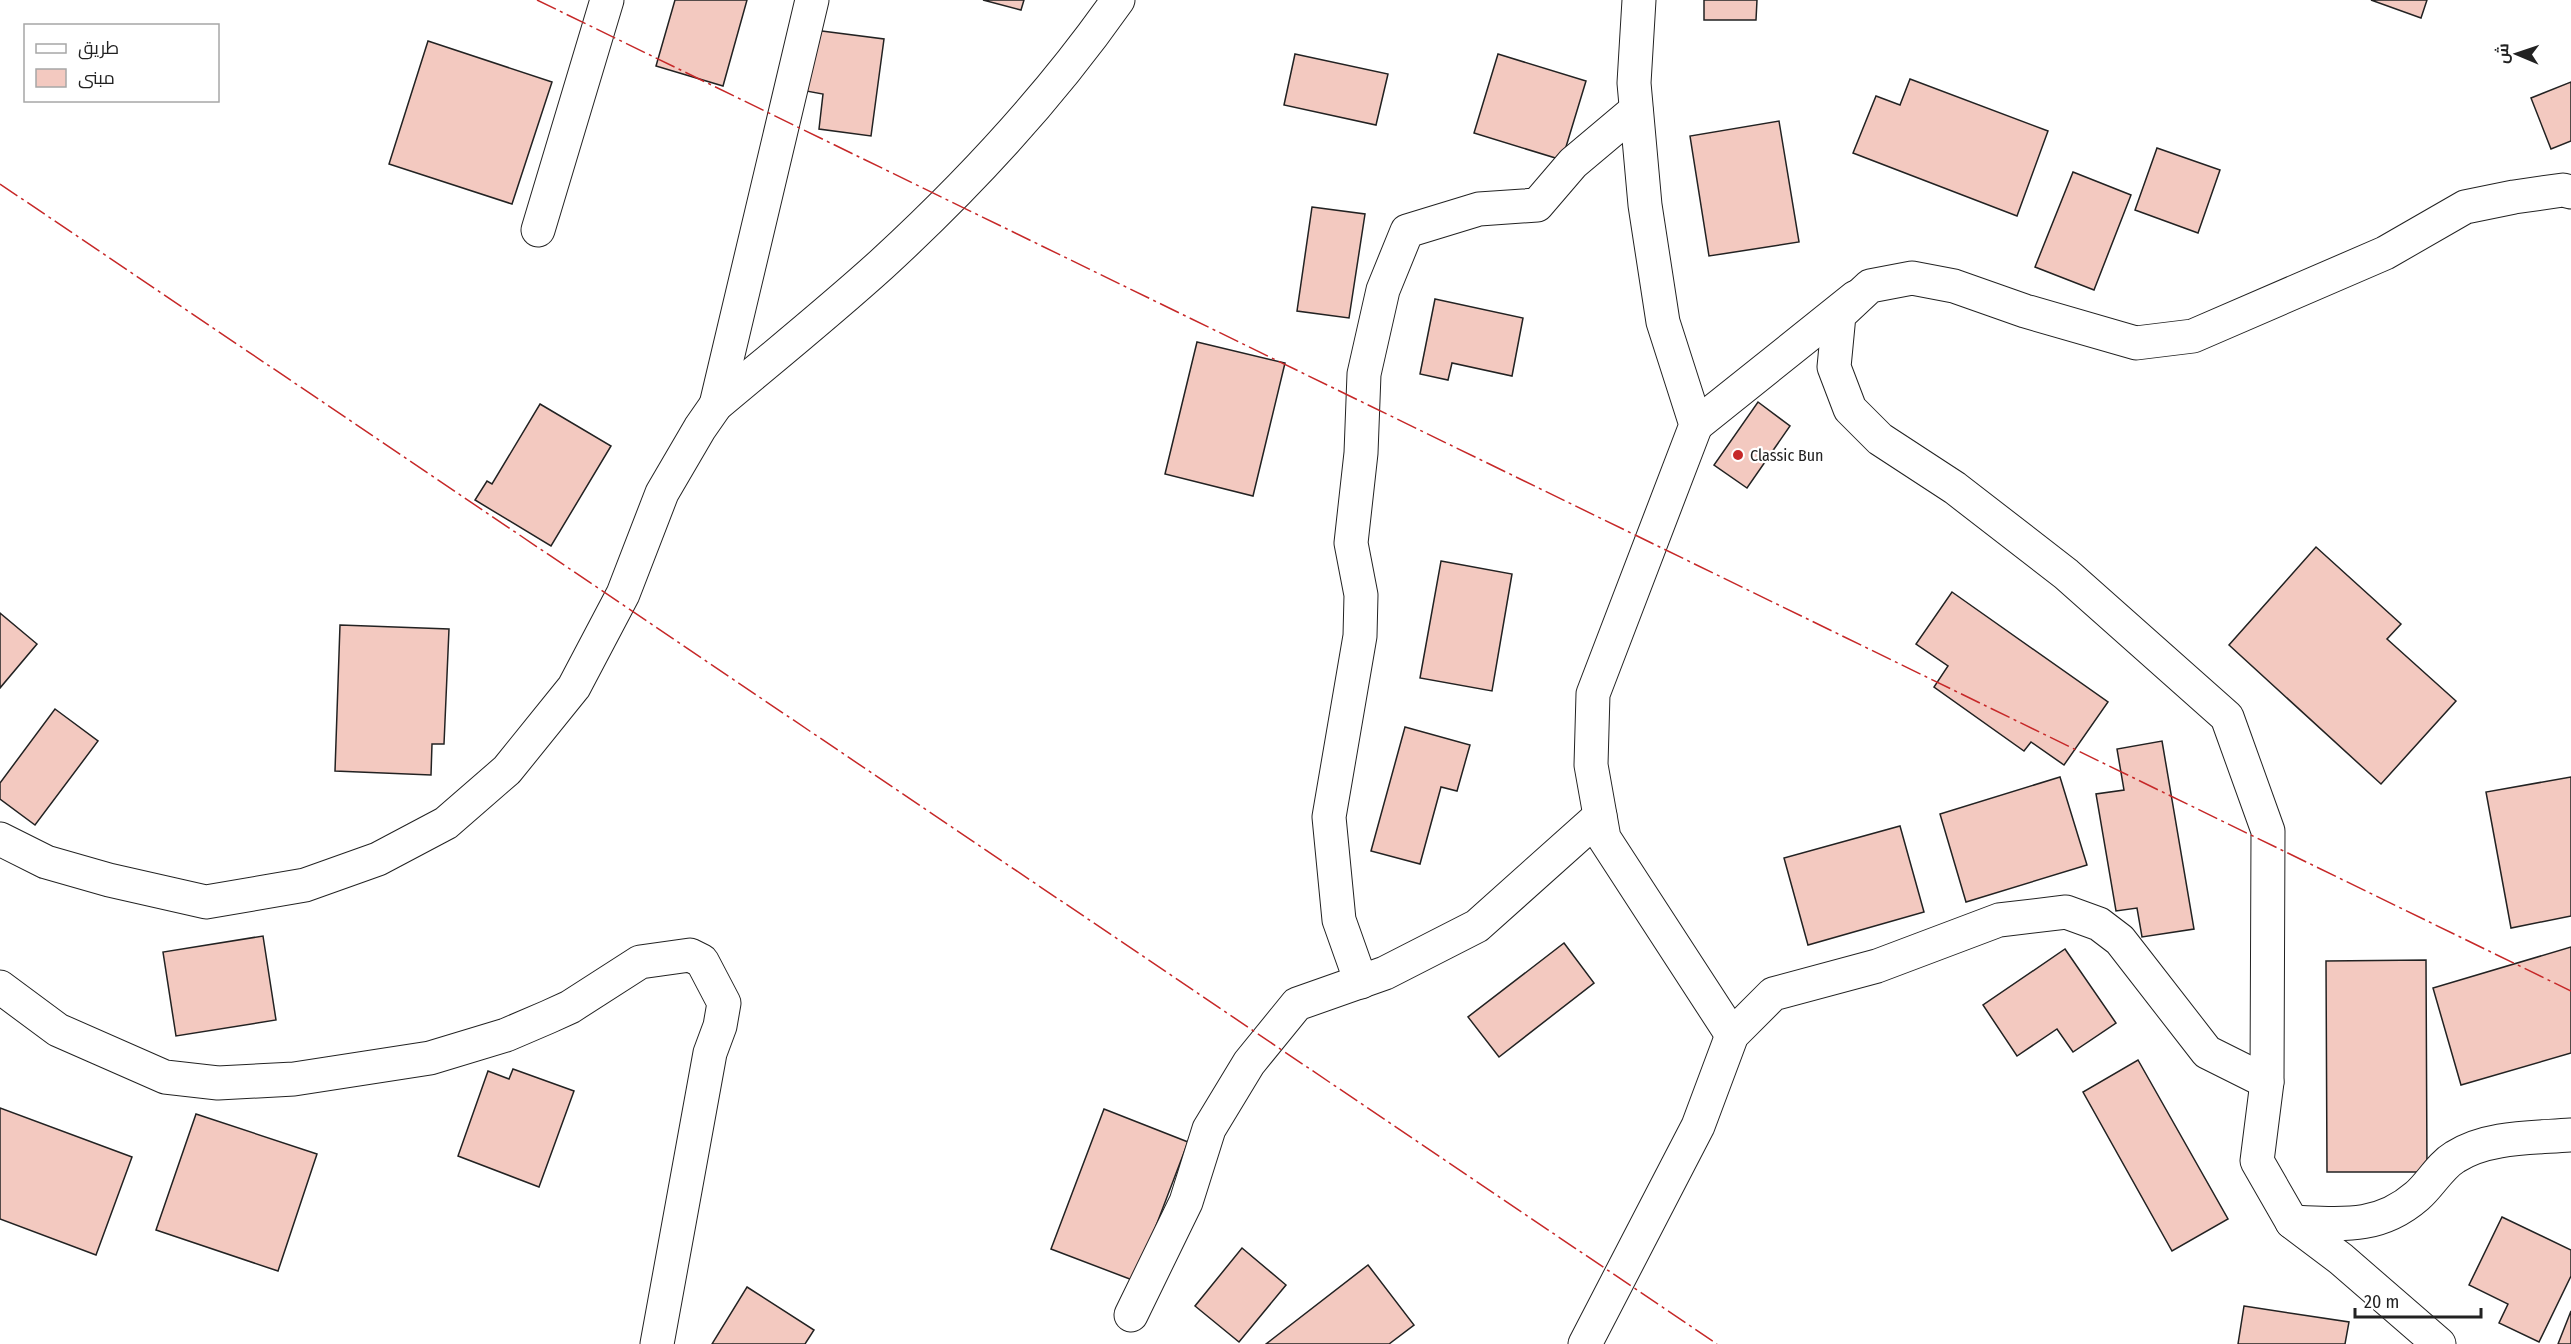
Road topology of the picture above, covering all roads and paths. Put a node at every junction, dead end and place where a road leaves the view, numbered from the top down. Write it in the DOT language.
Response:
graph roads {
  1 [pos="607,0"];
  2 [pos="812,0"];
  3 [pos="1118,0"];
  4 [pos="1639,0"];
  5 [pos="1636,110"];
  6 [pos="2571,192"];
  7 [pos="538,230"];
  8 [pos="1870,286"];
  9 [pos="716,405"];
  10 [pos="1696,425"];
  11 [pos="1600,816"];
  12 [pos="0,839"];
  13 [pos="1361,982"];
  14 [pos="0,987"];
  15 [pos="1732,1035"];
  16 [pos="2267,1082"];
  17 [pos="2571,1135"];
  18 [pos="2292,1222"];
  19 [pos="1131,1315"];
  20 [pos="657,1344"];
  21 [pos="1586,1344"];
  22 [pos="2439,1344"];
  1 -- 7 [label="street"];
  2 -- 9 [label="street"];
  3 -- 9 [label="street"];
  4 -- 5 [label="street"];
  5 -- 10 [label="street"];
  5 -- 13 [label="street"];
  6 -- 8 [label="street"];
  8 -- 10 [label="street"];
  8 -- 16 [label="street"];
  9 -- 12 [label="street"];
  10 -- 11 [label="street"];
  11 -- 13 [label="street"];
  11 -- 15 [label="street"];
  13 -- 19 [label="street"];
  14 -- 20 [label="street"];
  15 -- 16 [label="street"];
  15 -- 21 [label="street"];
  16 -- 18 [label="street"];
  17 -- 18 [label="street"];
  18 -- 22 [label="street"];
}
